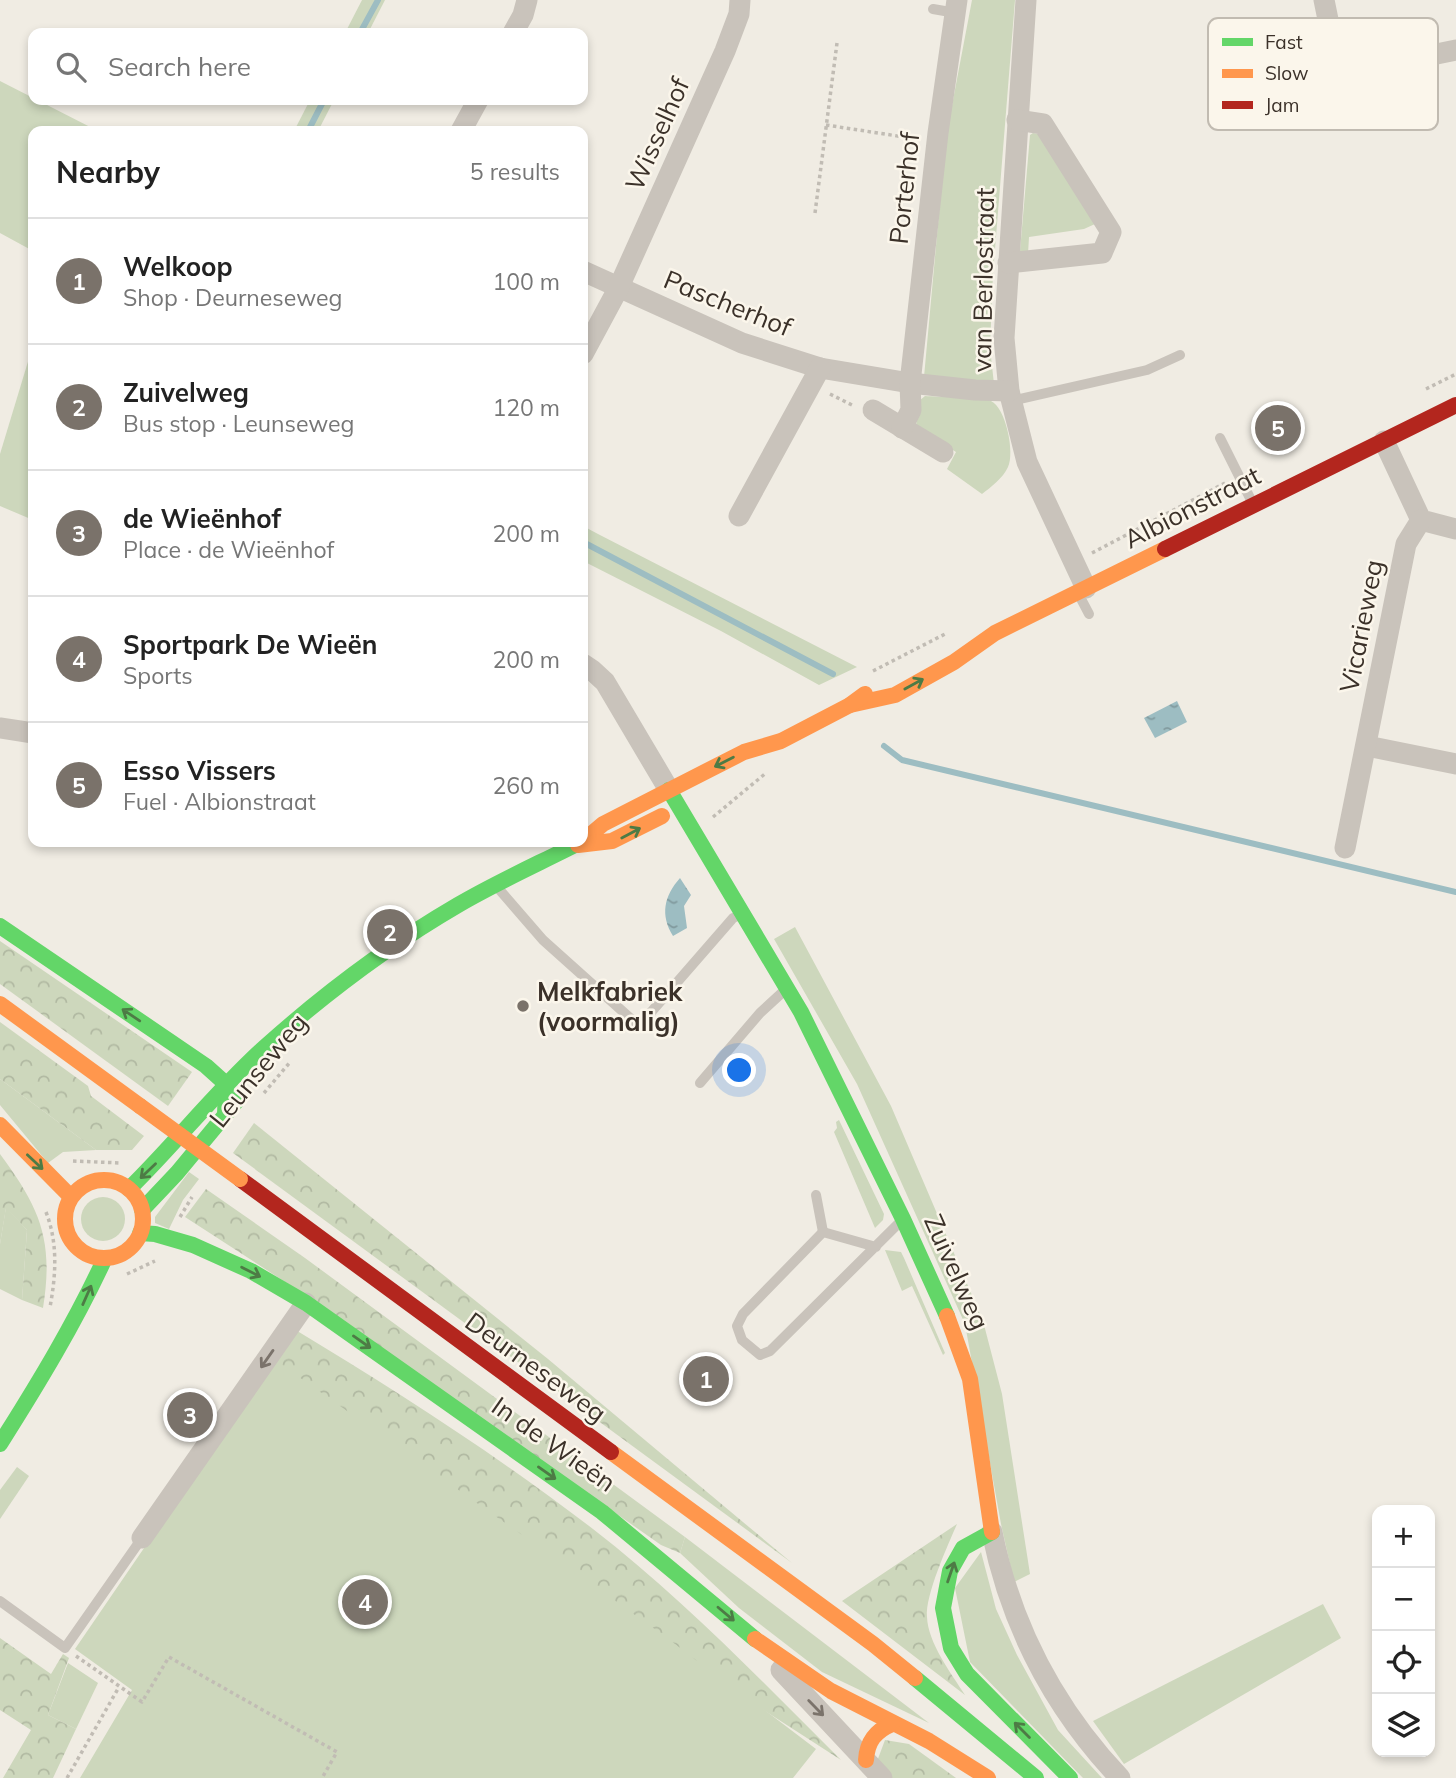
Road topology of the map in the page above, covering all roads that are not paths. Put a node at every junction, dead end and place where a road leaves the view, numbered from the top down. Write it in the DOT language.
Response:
graph roads {
  1 [pos="527,0"];
  2 [pos="740,0"];
  3 [pos="1026,0"];
  4 [pos="1324,0"];
  5 [pos="957,6"];
  6 [pos="933,9"];
  7 [pos="1328,18"];
  8 [pos="515,28"];
  9 [pos="1456,50"];
  10 [pos="1438,54"];
  11 [pos="475,105"];
  12 [pos="1017,120"];
  13 [pos="464,126"];
  14 [pos="1008,263"];
  15 [pos="588,274"];
  16 [pos="618,289"];
  17 [pos="588,345"];
  18 [pos="1180,355"];
  19 [pos="820,368"];
  20 [pos="910,383"];
  21 [pos="1010,396"];
  22 [pos="1456,405"];
  23 [pos="873,410"];
  24 [pos="902,428"];
  25 [pos="1220,438"];
  26 [pos="1384,441"];
  27 [pos="943,452"];
  28 [pos="1253,504"];
  29 [pos="740,516"];
  30 [pos="1421,520"];
  31 [pos="1456,529"];
  32 [pos="1082,590"];
  33 [pos="1088,614"];
  34 [pos="995,634"];
  35 [pos="945,647"];
  36 [pos="588,668"];
  37 [pos="885,679"];
  38 [pos="850,705"];
  39 [pos="0,728"];
  40 [pos="28,732"];
  41 [pos="781,741"];
  42 [pos="1367,746"];
  43 [pos="1456,764"];
  44 [pos="754,769"];
  45 [pos="680,799"];
  46 [pos="588,842"];
  47 [pos="572,847"];
  48 [pos="1345,848"];
  49 [pos="497,886"];
  50 [pos="743,914"];
  51 [pos="0,926"];
  52 [pos="787,988"];
  53 [pos="0,1004"];
  54 [pos="297,1023"];
  55 [pos="700,1083"];
  56 [pos="226,1084"];
  57 [pos="225,1115"];
  58 [pos="0,1125"];
  59 [pos="129,1189"];
  60 [pos="816,1195"];
  61 [pos="71,1197"];
  62 [pos="142,1210"];
  63 [pos="903,1219"];
  64 [pos="822,1232"];
  65 [pos="140,1233"];
  66 [pos="876,1247"];
  67 [pos="105,1258"];
  68 [pos="69,1293"];
  69 [pos="306,1303"];
  70 [pos="66,1331"];
  71 [pos="0,1444"];
  72 [pos="992,1532"];
  73 [pos="142,1538"];
  74 [pos="0,1601"];
  75 [pos="755,1639"];
  76 [pos="892,1724"];
  77 [pos="866,1760"];
  78 [pos="882,1778"];
  79 [pos="988,1778"];
  80 [pos="1036,1778"];
  81 [pos="1070,1778"];
  82 [pos="1120,1778"];
  1 -- 8 [label="street"];
  2 -- 16 [label="street, Wisselhof"];
  3 -- 12 [label="street, van Berlostraat"];
  4 -- 7 [label="street"];
  5 -- 6 [label="lane"];
  5 -- 20 [label="street, Porterhof"];
  9 -- 10 [label="street"];
  11 -- 13 [label="street"];
  12 -- 14 [label="street, van Berlostraat"];
  12 -- 14 [label="street"];
  14 -- 21 [label="street, van Berlostraat"];
  15 -- 16 [label="street, Pascherhof"];
  16 -- 17 [label="street"];
  16 -- 19 [label="street, Pascherhof"];
  18 -- 21 [label="lane"];
  19 -- 20 [label="street, Pascherhof"];
  19 -- 29 [label="street"];
  20 -- 21 [label="street, Pascherhof"];
  20 -- 24 [label="street"];
  21 -- 32 [label="street, van Berlostraat"];
  22 -- 26 [label="main road, Albionstraat"];
  23 -- 24 [label="street"];
  24 -- 27 [label="street"];
  25 -- 28 [label="lane"];
  26 -- 28 [label="main road, Albionstraat"];
  26 -- 30 [label="street"];
  28 -- 32 [label="main road, Albionstraat"];
  30 -- 31 [label="street"];
  30 -- 42 [label="street, Vicarieweg"];
  32 -- 33 [label="lane"];
  32 -- 34 [label="main road, Albionstraat"];
  34 -- 35 [label="main road, Albionstraat"];
  38 -- 34 [label="main road, Albionstraat, one-way"];
  36 -- 45 [label="street"];
  37 -- 38 [label="main road, Albionstraat"];
  38 -- 41 [label="main road, Albionstraat"];
  39 -- 40 [label="street"];
  41 -- 44 [label="main road, Albionstraat"];
  41 -- 45 [label="main road, Albionstraat, one-way"];
  42 -- 43 [label="street"];
  42 -- 48 [label="street, Vicarieweg"];
  45 -- 46 [label="main road, Leunseweg"];
  45 -- 50 [label="main road, Zuivelweg"];
  47 -- 49 [label="main road, Leunseweg"];
  49 -- 50 [label="lane"];
  49 -- 54 [label="main road, Leunseweg"];
  50 -- 52 [label="main road, Zuivelweg"];
  56 -- 51 [label="main road, one-way"];
  52 -- 55 [label="lane"];
  52 -- 63 [label="main road, Zuivelweg"];
  53 -- 80 [label="main road, Deurneseweg, bridge"];
  54 -- 56 [label="main road, Leunseweg"];
  54 -- 57 [label="main road, Leunseweg"];
  56 -- 57 [label="main road"];
  56 -- 59 [label="main road, Leunseweg, one-way"];
  57 -- 62 [label="main road, Leunseweg"];
  58 -- 61 [label="main road, one-way"];
  59 -- 61 [label="main road"];
  59 -- 62 [label="main road"];
  60 -- 64 [label="lane"];
  61 -- 67 [label="main road"];
  62 -- 65 [label="main road"];
  63 -- 66 [label="lane"];
  63 -- 72 [label="main road, Zuivelweg"];
  64 -- 66 [label="lane"];
  64 -- 66 [label="lane"];
  65 -- 67 [label="main road"];
  65 -- 69 [label="main road, In de Wieën, one-way"];
  70 -- 67 [label="main road, one-way"];
  68 -- 70 [label="main road"];
  69 -- 73 [label="street, one-way"];
  69 -- 75 [label="main road, In de Wieën, one-way"];
  70 -- 71 [label="main road"];
  81 -- 72 [label="main road, one-way"];
  72 -- 82 [label="street, Zuivelweg"];
  73 -- 74 [label="lane"];
  75 -- 76 [label="main road"];
  75 -- 77 [label="street, In de Wieën, one-way"];
  76 -- 77 [label="main road"];
  76 -- 79 [label="main road"];
  77 -- 78 [label="street, In de Wieën"];
}
